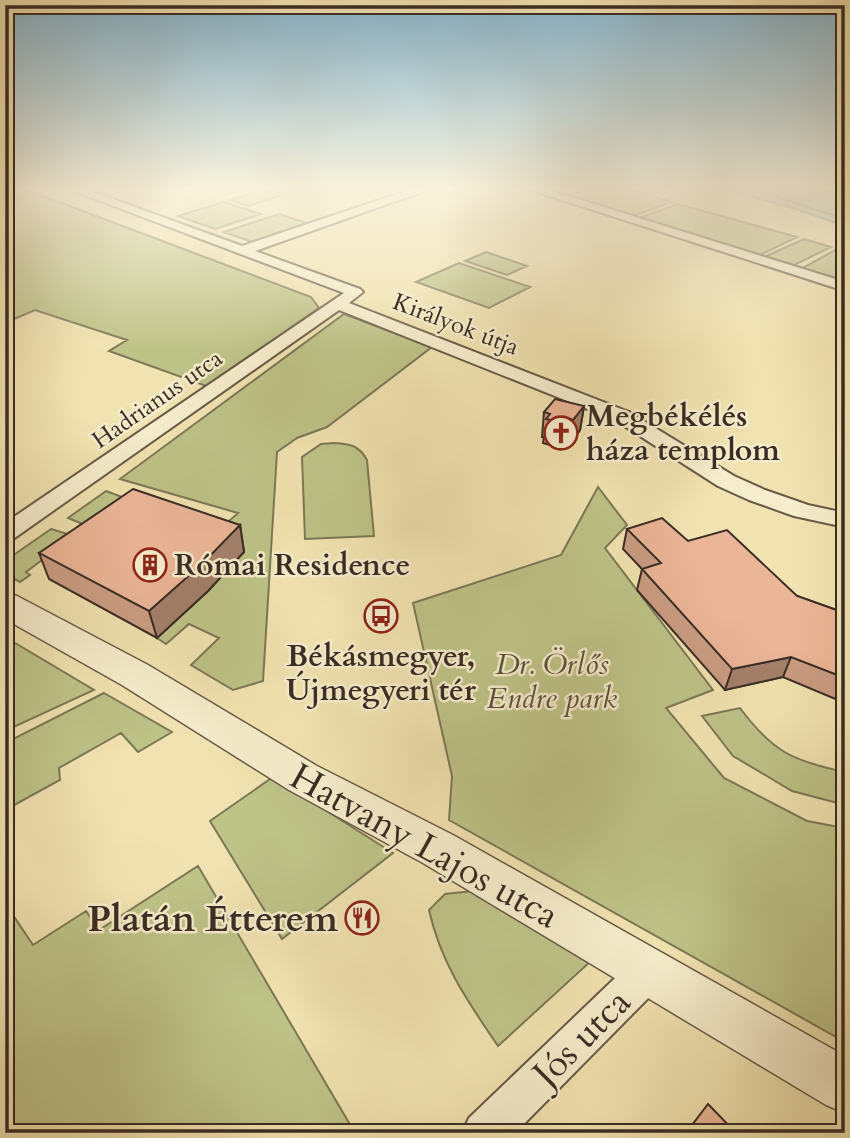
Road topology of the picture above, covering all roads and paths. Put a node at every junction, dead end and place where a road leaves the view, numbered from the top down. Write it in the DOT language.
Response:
graph roads {
  1 [pos="220,243"];
  2 [pos="264,243"];
  3 [pos="706,243"];
  4 [pos="241,251"];
  5 [pos="845,287"];
  6 [pos="337,304"];
  7 [pos="845,520"];
  8 [pos="5,534"];
  9 [pos="5,604"];
  10 [pos="649,971"];
  11 [pos="845,1086"];
  12 [pos="484,1133"];
  1 -- 4 [label="street, Királyok útja"];
  2 -- 4 [label="street"];
  3 -- 5 [label="street"];
  4 -- 6 [label="street, Királyok útja"];
  6 -- 7 [label="street, Királyok útja"];
  6 -- 8 [label="street, Hadrianus utca"];
  9 -- 10 [label="street, Hatvany Lajos utca"];
  10 -- 11 [label="street, Hatvany Lajos utca"];
  10 -- 12 [label="street, Jós utca"];
}
